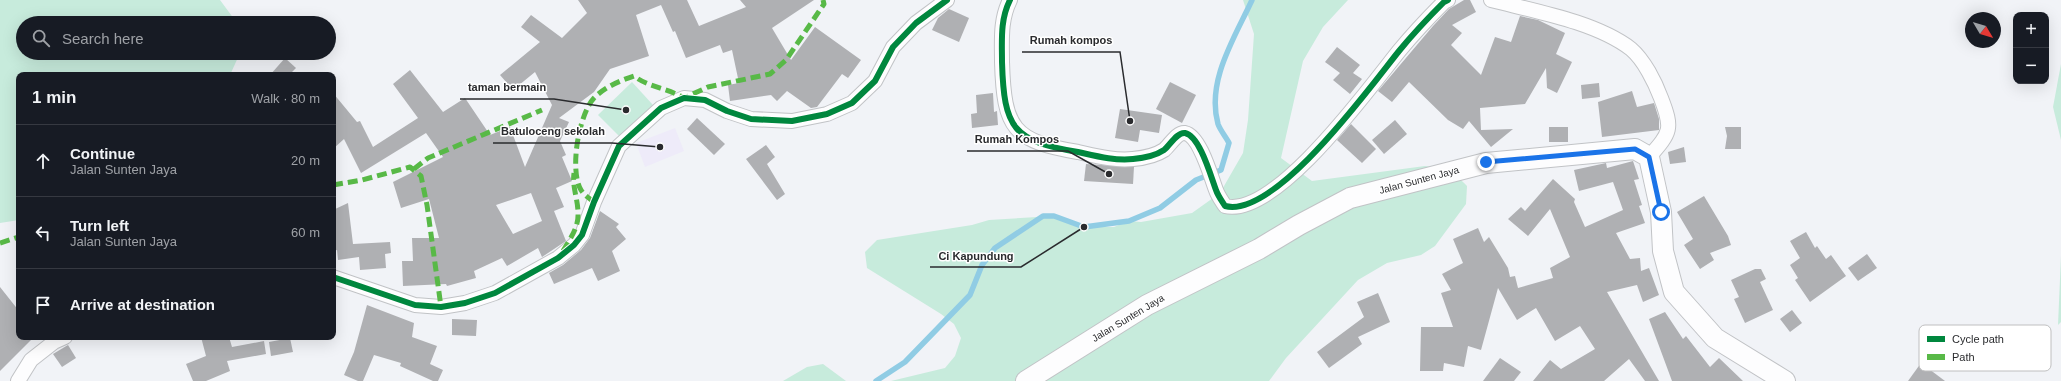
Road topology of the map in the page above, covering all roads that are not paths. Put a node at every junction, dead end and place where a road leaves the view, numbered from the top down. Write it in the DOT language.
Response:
graph roads {
  1 [pos="947,0"];
  2 [pos="1010,0"];
  3 [pos="1448,0"];
  4 [pos="1491,0"];
  5 [pos="1649,157"];
  6 [pos="336,278"];
  7 [pos="58,340"];
  8 [pos="18,381"];
  9 [pos="1026,381"];
  10 [pos="1785,381"];
  1 -- 6 [label="street"];
  2 -- 3 [label="street"];
  4 -- 5 [label="street"];
  5 -- 9 [label="main road, Jalan Sunten Jaya"];
  5 -- 10 [label="main road"];
  7 -- 8 [label="street"];
}
